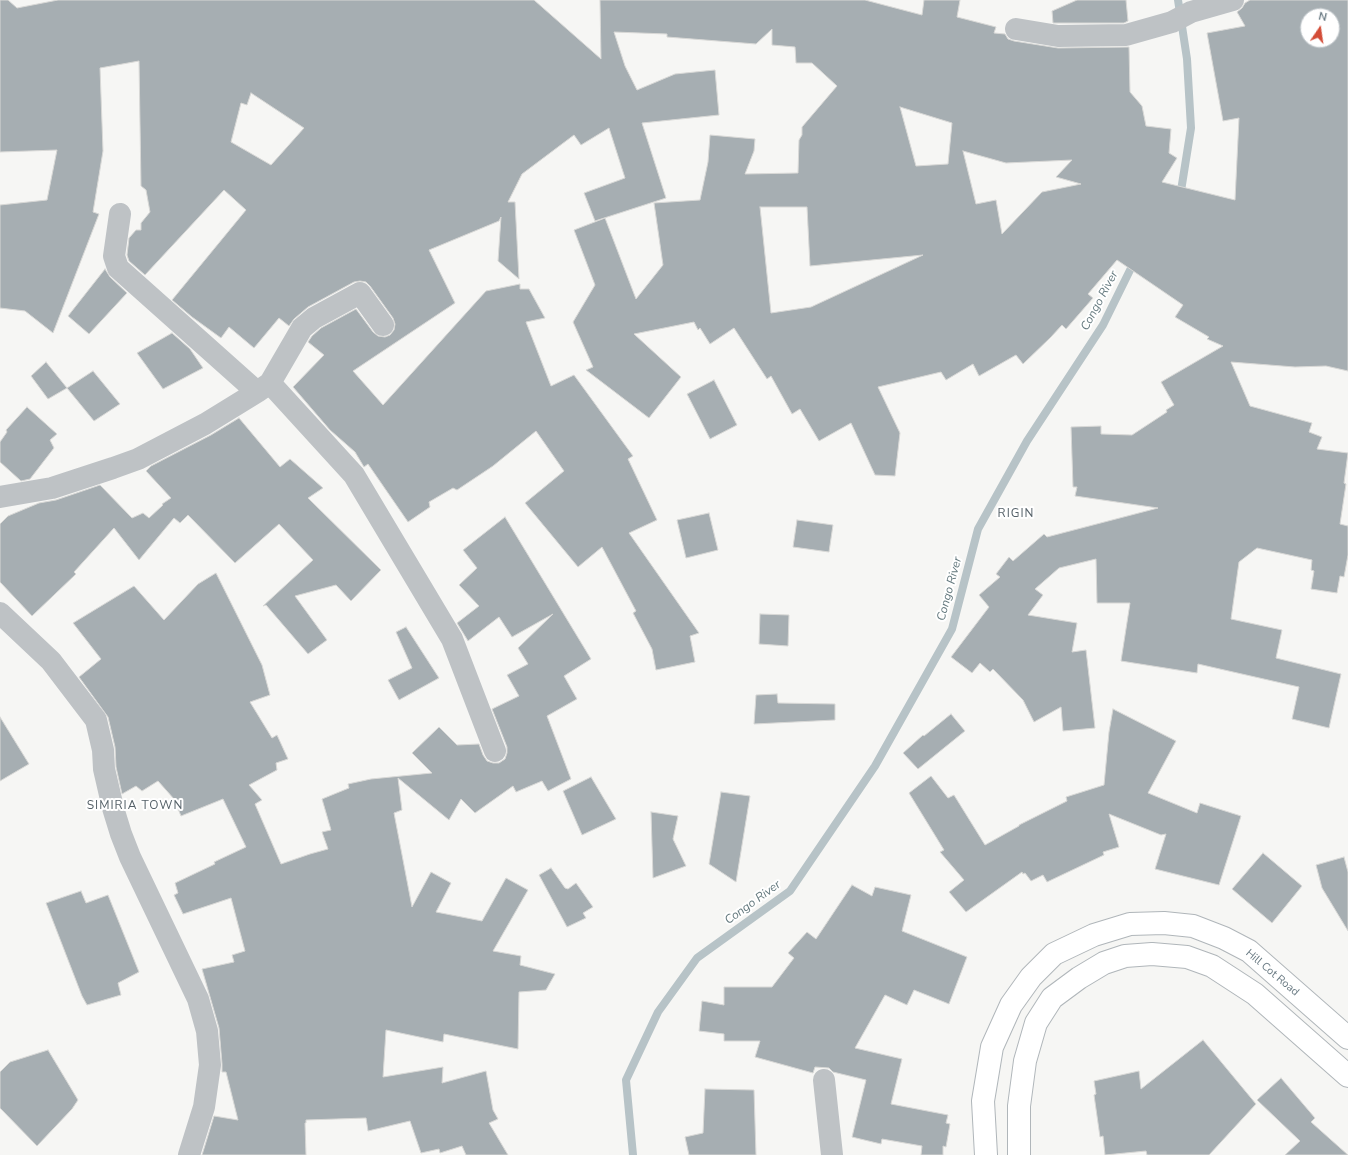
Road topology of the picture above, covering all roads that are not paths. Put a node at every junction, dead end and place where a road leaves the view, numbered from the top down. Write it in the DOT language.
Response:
graph roads {
  1 [pos="1233,0"];
  2 [pos="1016,29"];
  3 [pos="120,214"];
  4 [pos="383,325"];
  5 [pos="264,387"];
  6 [pos="0,497"];
  7 [pos="0,613"];
  8 [pos="495,751"];
  9 [pos="1348,1038"];
  10 [pos="1348,1076"];
  11 [pos="824,1080"];
  12 [pos="189,1155"];
  13 [pos="832,1155"];
  14 [pos="986,1155"];
  15 [pos="1019,1155"];
  1 -- 2 [label="street"];
  3 -- 5 [label="street"];
  4 -- 5 [label="street"];
  5 -- 6 [label="street"];
  5 -- 8 [label="street"];
  7 -- 12 [label="street"];
  9 -- 14 [label="main road, Hill Cot Road"];
  10 -- 15 [label="main road"];
  11 -- 13 [label="street"];
}
